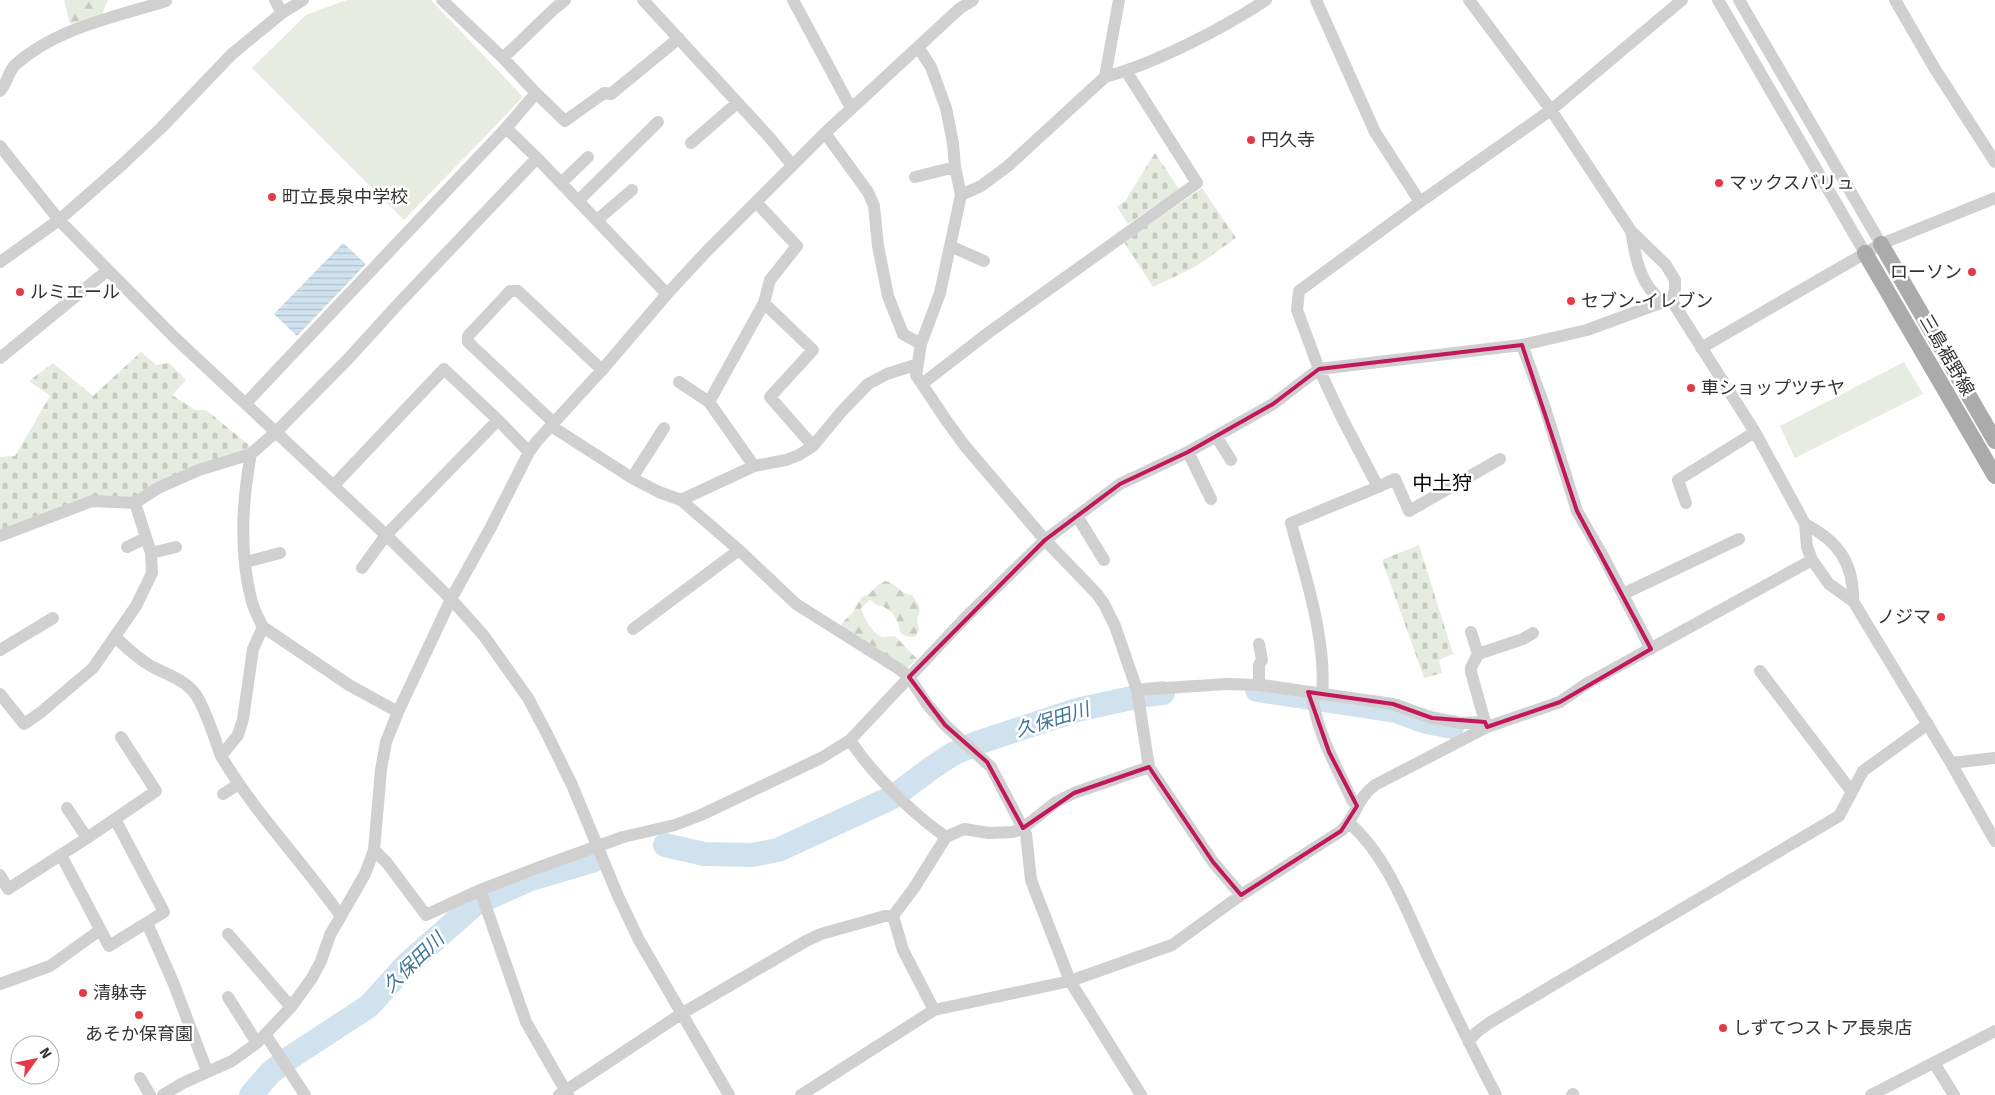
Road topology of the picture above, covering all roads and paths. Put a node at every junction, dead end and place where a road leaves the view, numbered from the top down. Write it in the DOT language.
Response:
graph roads {
  1 [pos="275,0"];
  2 [pos="303,0"];
  3 [pos="442,0"];
  4 [pos="565,0"];
  5 [pos="643,0"];
  6 [pos="793,0"];
  7 [pos="973,0"];
  8 [pos="1119,0"];
  9 [pos="1266,0"];
  10 [pos="1316,0"];
  11 [pos="1469,0"];
  12 [pos="1682,0"];
  13 [pos="1718,0"];
  14 [pos="1739,0"];
  15 [pos="1895,0"];
  16 [pos="166,1"];
  17 [pos="956,5"];
  18 [pos="282,13"];
  19 [pos="679,38"];
  20 [pos="918,47"];
  21 [pos="503,58"];
  22 [pos="1126,71"];
  23 [pos="1105,77"];
  24 [pos="0,91"];
  25 [pos="536,93"];
  26 [pos="736,104"];
  27 [pos="851,108"];
  28 [pos="1552,110"];
  29 [pos="658,122"];
  30 [pos="506,128"];
  31 [pos="825,133"];
  32 [pos="691,144"];
  33 [pos="0,146"];
  34 [pos="588,157"];
  35 [pos="537,158"];
  36 [pos="1995,162"];
  37 [pos="792,165"];
  38 [pos="955,167"];
  39 [pos="915,177"];
  40 [pos="561,183"];
  41 [pos="632,190"];
  42 [pos="961,195"];
  43 [pos="1995,198"];
  44 [pos="578,201"];
  45 [pos="756,202"];
  46 [pos="1420,202"];
  47 [pos="59,220"];
  48 [pos="597,220"];
  49 [pos="1631,231"];
  50 [pos="1881,244"];
  51 [pos="950,246"];
  52 [pos="1865,253"];
  53 [pos="984,261"];
  54 [pos="0,262"];
  55 [pos="108,270"];
  56 [pos="667,294"];
  57 [pos="1667,301"];
  58 [pos="764,303"];
  59 [pos="921,344"];
  60 [pos="1522,345"];
  61 [pos="1701,348"];
  62 [pos="0,358"];
  63 [pos="918,364"];
  64 [pos="1319,369"];
  65 [pos="602,370"];
  66 [pos="679,382"];
  67 [pos="922,384"];
  68 [pos="710,402"];
  69 [pos="246,403"];
  70 [pos="498,420"];
  71 [pos="552,424"];
  72 [pos="664,428"];
  73 [pos="277,431"];
  74 [pos="1755,432"];
  75 [pos="1216,436"];
  76 [pos="1995,441"];
  77 [pos="813,446"];
  78 [pos="529,452"];
  79 [pos="1188,452"];
  80 [pos="250,454"];
  81 [pos="1500,459"];
  82 [pos="1231,460"];
  83 [pos="754,466"];
  84 [pos="1995,476"];
  85 [pos="632,478"];
  86 [pos="334,485"];
  87 [pos="1378,487"];
  88 [pos="1211,499"];
  89 [pos="681,500"];
  90 [pos="135,503"];
  91 [pos="1686,503"];
  92 [pos="1077,516"];
  93 [pos="1805,524"];
  94 [pos="386,535"];
  95 [pos="0,536"];
  96 [pos="146,538"];
  97 [pos="1739,539"];
  98 [pos="1045,540"];
  99 [pos="127,547"];
  100 [pos="176,547"];
  101 [pos="739,550"];
  102 [pos="151,553"];
  103 [pos="280,553"];
  104 [pos="1104,560"];
  105 [pos="1812,560"];
  106 [pos="246,562"];
  107 [pos="362,568"];
  108 [pos="1623,594"];
  109 [pos="451,599"];
  110 [pos="1853,601"];
  111 [pos="53,618"];
  112 [pos="263,627"];
  113 [pos="633,629"];
  114 [pos="1471,632"];
  115 [pos="1533,632"];
  116 [pos="0,635"];
  117 [pos="115,637"];
  118 [pos="1259,644"];
  119 [pos="4,648"];
  120 [pos="1651,649"];
  121 [pos="1478,654"];
  122 [pos="1760,672"];
  123 [pos="909,677"];
  124 [pos="1258,685"];
  125 [pos="1137,690"];
  126 [pos="0,694"];
  127 [pos="1315,698"];
  128 [pos="398,712"];
  129 [pos="1486,724"];
  130 [pos="1928,724"];
  131 [pos="121,737"];
  132 [pos="850,740"];
  133 [pos="222,756"];
  134 [pos="1995,758"];
  135 [pos="1952,763"];
  136 [pos="1149,767"];
  137 [pos="239,784"];
  138 [pos="1852,792"];
  139 [pos="223,794"];
  140 [pos="1357,806"];
  141 [pos="67,808"];
  142 [pos="115,819"];
  143 [pos="1349,823"];
  144 [pos="1023,828"];
  145 [pos="946,837"];
  146 [pos="87,838"];
  147 [pos="1995,841"];
  148 [pos="598,846"];
  149 [pos="374,850"];
  150 [pos="61,855"];
  151 [pos="0,874"];
  152 [pos="1241,895"];
  153 [pos="482,896"];
  154 [pos="340,915"];
  155 [pos="893,916"];
  156 [pos="146,923"];
  157 [pos="100,930"];
  158 [pos="228,934"];
  159 [pos="1070,981"];
  160 [pos="0,984"];
  161 [pos="228,997"];
  162 [pos="291,1007"];
  163 [pos="934,1010"];
  164 [pos="681,1014"];
  165 [pos="1995,1031"];
  166 [pos="261,1039"];
  167 [pos="1468,1041"];
  168 [pos="1934,1063"];
  169 [pos="207,1072"];
  170 [pos="140,1078"];
  171 [pos="564,1094"];
  172 [pos="150,1095"];
  173 [pos="163,1095"];
  174 [pos="305,1095"];
  175 [pos="729,1095"];
  176 [pos="801,1095"];
  177 [pos="1141,1095"];
  178 [pos="1496,1095"];
  179 [pos="1871,1095"];
  180 [pos="1954,1095"];
  1 -- 18 [label="street"];
  2 -- 18 [label="street"];
  3 -- 21 [label="street"];
  4 -- 21 [label="street"];
  5 -- 19 [label="street"];
  6 -- 27 [label="street"];
  7 -- 17 [label="street"];
  8 -- 23 [label="street"];
  9 -- 22 [label="street"];
  10 -- 46 [label="street"];
  11 -- 28 [label="street"];
  12 -- 28 [label="street"];
  13 -- 52 [label="street"];
  14 -- 50 [label="street"];
  15 -- 36 [label="street"];
  16 -- 24 [label="street"];
  17 -- 20 [label="street"];
  18 -- 47 [label="street"];
  19 -- 25 [label="street"];
  19 -- 26 [label="street"];
  20 -- 27 [label="street"];
  20 -- 38 [label="street"];
  21 -- 25 [label="street"];
  22 -- 23 [label="street"];
  22 -- 67 [label="street"];
  23 -- 42 [label="street"];
  25 -- 30 [label="street"];
  26 -- 32 [label="street"];
  26 -- 37 [label="street"];
  27 -- 31 [label="street"];
  28 -- 46 [label="street"];
  28 -- 49 [label="street"];
  29 -- 44 [label="street"];
  30 -- 35 [label="street"];
  30 -- 69 [label="street"];
  31 -- 37 [label="street"];
  31 -- 59 [label="street"];
  33 -- 47 [label="street"];
  34 -- 40 [label="street"];
  35 -- 40 [label="street"];
  35 -- 73 [label="street"];
  37 -- 45 [label="street"];
  38 -- 39 [label="street"];
  38 -- 42 [label="street"];
  40 -- 44 [label="street"];
  41 -- 48 [label="street"];
  42 -- 51 [label="street"];
  43 -- 50 [label="street"];
  44 -- 48 [label="street"];
  45 -- 56 [label="street"];
  45 -- 58 [label="street"];
  46 -- 64 [label="street"];
  47 -- 54 [label="street"];
  47 -- 55 [label="street"];
  48 -- 56 [label="street"];
  49 -- 57 [label="street"];
  49 -- 57 [label="street"];
  50 -- 52 [label="street"];
  50 -- 76 [label="main road, 三島裾野線"];
  51 -- 53 [label="street"];
  51 -- 59 [label="street"];
  52 -- 61 [label="street"];
  52 -- 84 [label="main road, 三島裾野線"];
  55 -- 62 [label="street"];
  55 -- 69 [label="street"];
  56 -- 65 [label="street"];
  57 -- 60 [label="street"];
  57 -- 61 [label="street"];
  58 -- 68 [label="street"];
  58 -- 77 [label="street"];
  59 -- 63 [label="street"];
  60 -- 64 [label="street"];
  60 -- 108 [label="street"];
  61 -- 74 [label="street"];
  63 -- 67 [label="street"];
  63 -- 77 [label="street"];
  64 -- 75 [label="street"];
  64 -- 87 [label="street"];
  65 -- 71 [label="street"];
  65 -- 71 [label="street"];
  66 -- 68 [label="street"];
  67 -- 98 [label="street"];
  68 -- 83 [label="street"];
  69 -- 73 [label="street"];
  70 -- 78 [label="street"];
  70 -- 86 [label="street"];
  70 -- 94 [label="street"];
  71 -- 78 [label="street"];
  71 -- 85 [label="street"];
  72 -- 85 [label="street"];
  73 -- 80 [label="street"];
  73 -- 86 [label="street"];
  74 -- 91 [label="street"];
  74 -- 93 [label="street"];
  75 -- 79 [label="street"];
  75 -- 82 [label="street"];
  77 -- 83 [label="street"];
  78 -- 109 [label="street"];
  79 -- 88 [label="street"];
  79 -- 92 [label="street"];
  80 -- 90 [label="street"];
  80 -- 106 [label="street"];
  81 -- 87 [label="street"];
  83 -- 89 [label="street"];
  85 -- 89 [label="street"];
  86 -- 94 [label="street"];
  87 -- 127 [label="street"];
  89 -- 101 [label="street"];
  90 -- 95 [label="street"];
  90 -- 96 [label="street"];
  92 -- 98 [label="street"];
  92 -- 104 [label="street"];
  93 -- 105 [label="street"];
  93 -- 110 [label="street"];
  94 -- 107 [label="street"];
  94 -- 109 [label="street"];
  96 -- 99 [label="street"];
  96 -- 102 [label="street"];
  97 -- 108 [label="street"];
  98 -- 123 [label="street"];
  98 -- 125 [label="street"];
  100 -- 102 [label="street"];
  101 -- 113 [label="street"];
  101 -- 123 [label="street"];
  102 -- 117 [label="street"];
  103 -- 106 [label="street"];
  105 -- 110 [label="street"];
  105 -- 120 [label="street"];
  106 -- 112 [label="street"];
  108 -- 120 [label="street"];
  109 -- 128 [label="street"];
  109 -- 148 [label="street"];
  110 -- 130 [label="street"];
  111 -- 119 [label="street"];
  112 -- 128 [label="street"];
  112 -- 133 [label="street"];
  114 -- 121 [label="street"];
  115 -- 121 [label="street"];
  116 -- 119 [label="street"];
  117 -- 126 [label="street"];
  117 -- 133 [label="street"];
  118 -- 124 [label="street"];
  120 -- 129 [label="street"];
  121 -- 129 [label="street"];
  122 -- 138 [label="street"];
  123 -- 132 [label="street"];
  123 -- 144 [label="street"];
  124 -- 125 [label="street"];
  124 -- 127 [label="street"];
  125 -- 136 [label="street"];
  127 -- 129 [label="street"];
  127 -- 140 [label="street"];
  128 -- 149 [label="street"];
  129 -- 140 [label="street"];
  130 -- 135 [label="street"];
  130 -- 138 [label="street"];
  131 -- 142 [label="street"];
  132 -- 145 [label="street"];
  132 -- 148 [label="street"];
  133 -- 137 [label="street"];
  134 -- 135 [label="street"];
  135 -- 147 [label="street"];
  136 -- 144 [label="street"];
  136 -- 152 [label="street"];
  137 -- 139 [label="street"];
  137 -- 154 [label="street"];
  138 -- 167 [label="street"];
  140 -- 143 [label="street"];
  141 -- 146 [label="street"];
  142 -- 146 [label="street"];
  142 -- 156 [label="street"];
  143 -- 152 [label="street"];
  143 -- 167 [label="street"];
  144 -- 145 [label="street"];
  144 -- 159 [label="street"];
  145 -- 155 [label="street"];
  146 -- 150 [label="street"];
  148 -- 153 [label="street"];
  148 -- 164 [label="street"];
  149 -- 153 [label="street"];
  149 -- 154 [label="street"];
  150 -- 151 [label="street"];
  150 -- 157 [label="street"];
  152 -- 159 [label="street"];
  153 -- 171 [label="street"];
  154 -- 162 [label="street"];
  155 -- 163 [label="street"];
  155 -- 164 [label="street"];
  156 -- 157 [label="street"];
  156 -- 169 [label="street"];
  157 -- 160 [label="street"];
  158 -- 162 [label="street"];
  159 -- 163 [label="street"];
  159 -- 177 [label="street"];
  161 -- 166 [label="street"];
  162 -- 166 [label="street"];
  163 -- 176 [label="street"];
  164 -- 171 [label="street"];
  164 -- 175 [label="street"];
  165 -- 168 [label="street"];
  166 -- 169 [label="street"];
  166 -- 174 [label="street"];
  167 -- 178 [label="street"];
  168 -- 179 [label="street"];
  168 -- 180 [label="street"];
  169 -- 173 [label="street"];
  170 -- 172 [label="street"];
}
